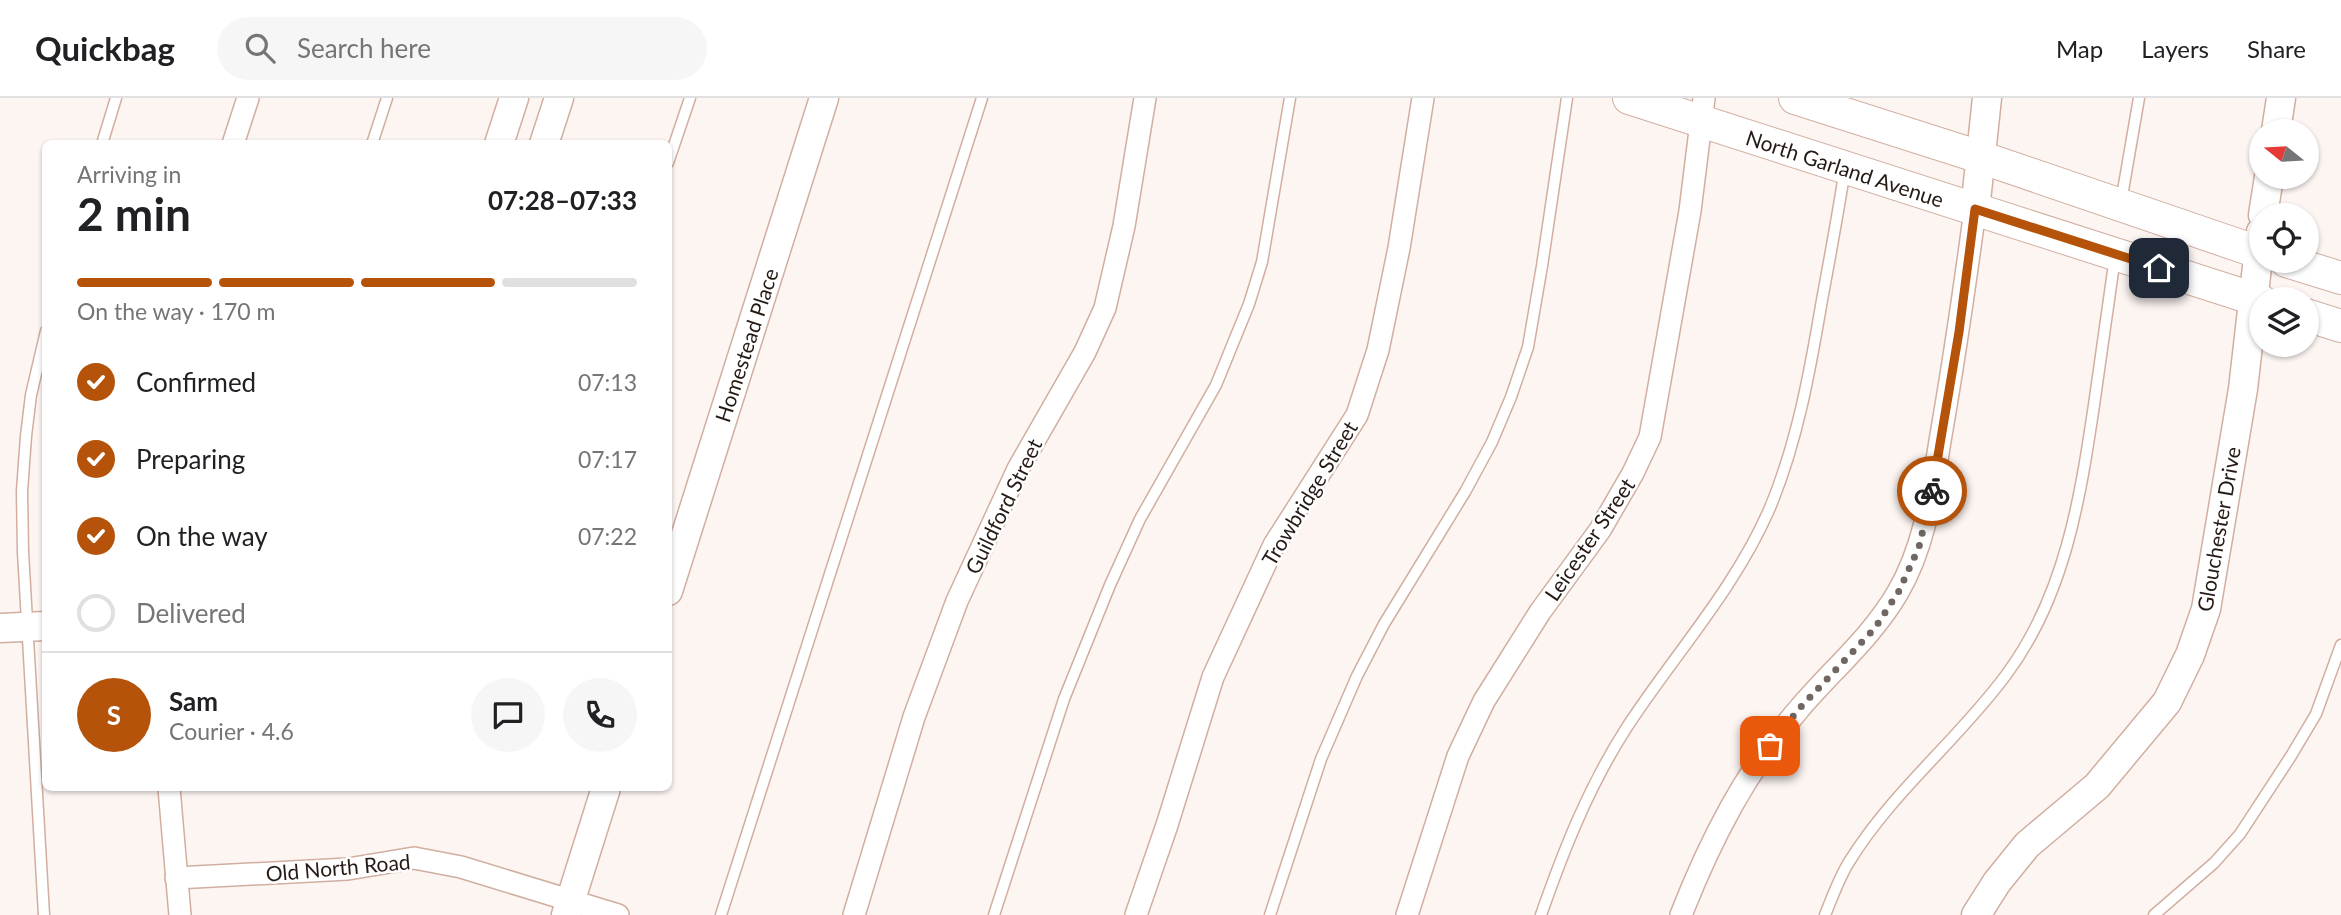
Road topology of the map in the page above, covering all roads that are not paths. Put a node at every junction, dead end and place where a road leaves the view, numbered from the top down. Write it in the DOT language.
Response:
graph roads {
  1 [pos="116,98"];
  2 [pos="248,98"];
  3 [pos="387,98"];
  4 [pos="514,98"];
  5 [pos="559,98"];
  6 [pos="690,98"];
  7 [pos="824,98"];
  8 [pos="982,98"];
  9 [pos="1146,98"];
  10 [pos="1290,98"];
  11 [pos="1423,98"];
  12 [pos="1567,98"];
  13 [pos="1629,98"];
  14 [pos="1796,98"];
  15 [pos="1987,98"];
  16 [pos="2140,98"];
  17 [pos="2281,98"];
  18 [pos="1702,110"];
  19 [pos="2278,119"];
  20 [pos="103,140"];
  21 [pos="234,140"];
  22 [pos="373,140"];
  23 [pos="500,140"];
  24 [pos="545,140"];
  25 [pos="672,151"];
  26 [pos="1980,157"];
  27 [pos="1845,167"];
  28 [pos="2120,205"];
  29 [pos="1975,209"];
  30 [pos="2249,244"];
  31 [pos="2116,254"];
  32 [pos="2319,269"];
  33 [pos="2341,278"];
  34 [pos="2249,296"];
  35 [pos="2319,319"];
  36 [pos="2341,326"];
  37 [pos="42,348"];
  38 [pos="2249,350"];
  39 [pos="672,578"];
  40 [pos="37,627"];
  41 [pos="0,628"];
  42 [pos="2341,645"];
  43 [pos="169,791"];
  44 [pos="605,791"];
  45 [pos="176,878"];
  46 [pos="568,907"];
  47 [pos="44,915"];
  48 [pos="180,915"];
  49 [pos="618,915"];
  50 [pos="721,915"];
  51 [pos="854,915"];
  52 [pos="994,915"];
  53 [pos="1136,915"];
  54 [pos="1270,915"];
  55 [pos="1407,915"];
  56 [pos="1541,915"];
  57 [pos="1681,915"];
  58 [pos="1825,915"];
  59 [pos="1976,915"];
  60 [pos="2154,915"];
  1 -- 20 [label="lane"];
  2 -- 21 [label="street"];
  3 -- 22 [label="lane"];
  4 -- 23 [label="street"];
  5 -- 24 [label="street"];
  6 -- 25 [label="lane"];
  7 -- 39 [label="street, Homestead Place"];
  8 -- 50 [label="lane"];
  9 -- 51 [label="street, Guildford Street"];
  10 -- 52 [label="lane"];
  11 -- 53 [label="street, Trowbridge Street"];
  12 -- 54 [label="lane"];
  13 -- 18 [label="main road, North Garland Avenue"];
  14 -- 26 [label="main road"];
  15 -- 26 [label="street"];
  16 -- 28 [label="lane"];
  17 -- 19 [label="street"];
  18 -- 27 [label="main road, North Garland Avenue"];
  18 -- 55 [label="street, Leicester Street"];
  26 -- 28 [label="main road"];
  26 -- 29 [label="street"];
  27 -- 29 [label="main road, North Garland Avenue"];
  27 -- 56 [label="lane"];
  28 -- 30 [label="main road"];
  29 -- 31 [label="main road, North Garland Avenue"];
  29 -- 57 [label="street"];
  31 -- 34 [label="main road, North Garland Avenue"];
  31 -- 58 [label="lane"];
  32 -- 33 [label="main road"];
  35 -- 36 [label="main road"];
  37 -- 40 [label="lane"];
  38 -- 59 [label="street, Glouchester Drive"];
  40 -- 41 [label="street"];
  40 -- 47 [label="lane"];
  42 -- 60 [label="lane"];
  43 -- 45 [label="street"];
  44 -- 46 [label="street"];
  45 -- 46 [label="street, Old North Road"];
  45 -- 48 [label="street"];
  46 -- 49 [label="street, Old North Road"];
}
